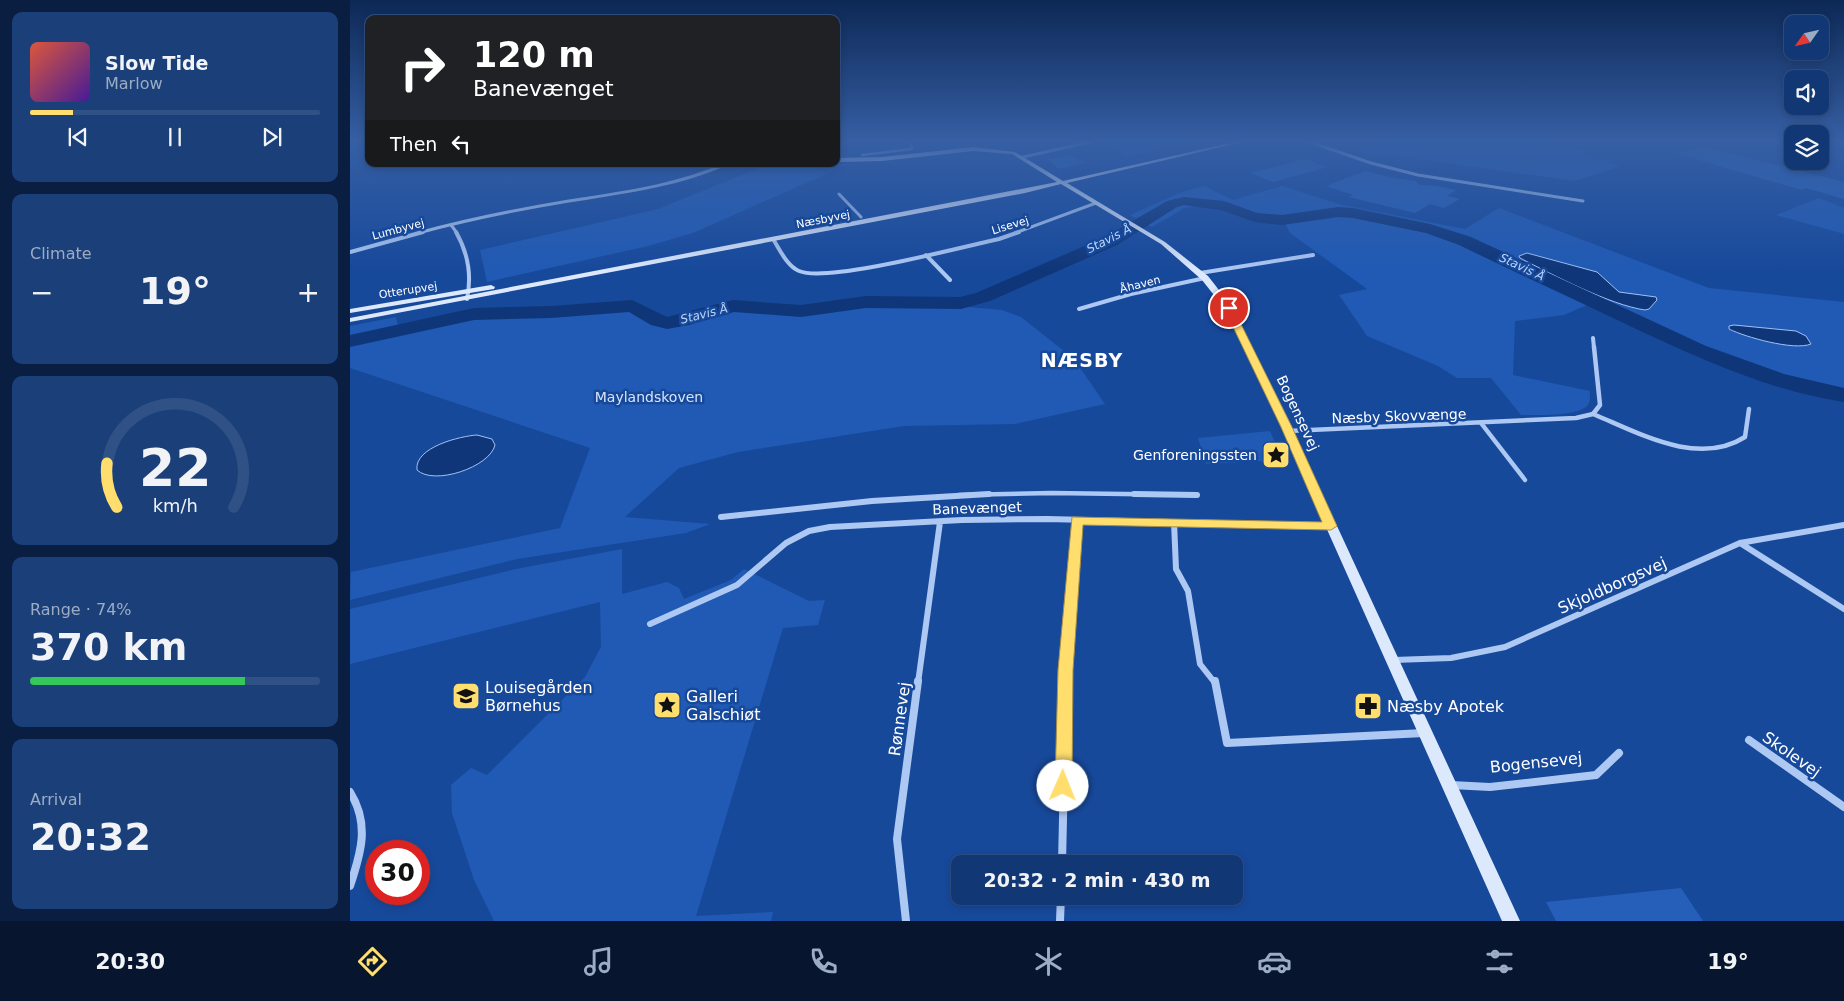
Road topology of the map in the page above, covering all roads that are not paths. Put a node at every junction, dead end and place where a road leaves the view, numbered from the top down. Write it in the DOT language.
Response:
graph roads {
  1 [pos="669,185"];
  2 [pos="1020,185"];
  3 [pos="1042,185"];
  4 [pos="1053,185"];
  5 [pos="1066,185"];
  6 [pos="1481,185"];
  7 [pos="840,194"];
  8 [pos="998,196"];
  9 [pos="1583,201"];
  10 [pos="1096,203"];
  11 [pos="861,217"];
  12 [pos="451,225"];
  13 [pos="773,239"];
  14 [pos="350,252"];
  15 [pos="926,255"];
  16 [pos="1313,255"];
  17 [pos="1202,275"];
  18 [pos="950,280"];
  19 [pos="468,295"];
  20 [pos="1079,309"];
  21 [pos="350,311"];
  22 [pos="350,320"];
  23 [pos="1593,338"];
  24 [pos="1749,409"];
  25 [pos="1592,414"];
  26 [pos="1481,423"];
  27 [pos="1288,431"];
  28 [pos="1525,480"];
  29 [pos="1197,495"];
  30 [pos="721,517"];
  31 [pos="1077,520"];
  32 [pos="940,522"];
  33 [pos="1174,522"];
  34 [pos="1844,525"];
  35 [pos="1331,526"];
  36 [pos="1740,543"];
  37 [pos="1844,609"];
  38 [pos="650,624"];
  39 [pos="1391,660"];
  40 [pos="1424,733"];
  41 [pos="1749,740"];
  42 [pos="1619,753"];
  43 [pos="1448,784"];
  44 [pos="350,792"];
  45 [pos="1844,808"];
  46 [pos="1062,855"];
  47 [pos="350,886"];
  48 [pos="1061,905"];
  49 [pos="906,921"];
  50 [pos="1060,921"];
  51 [pos="1511,921"];
  1 -- 12 [label="street, Lumbyvej"];
  2 -- 11 [label="street, Næsbyvej"];
  3 -- 8 [label="street"];
  4 -- 8 [label="street, Næsbyvej"];
  5 -- 10 [label="street, Bogensevej"];
  6 -- 9 [label="street"];
  7 -- 11 [label="street"];
  8 -- 13 [label="street, Næsbyvej"];
  10 -- 15 [label="street, Lisevej"];
  10 -- 17 [label="street, Bogensevej"];
  11 -- 19 [label="street, Næsbyvej"];
  12 -- 14 [label="street, Lumbyvej"];
  12 -- 19 [label="street"];
  13 -- 15 [label="street, Lisevej"];
  13 -- 19 [label="street, Næsbyvej"];
  15 -- 18 [label="street"];
  16 -- 17 [label="street, Åhaven"];
  17 -- 20 [label="street, Åhaven"];
  17 -- 27 [label="street, Bogensevej"];
  19 -- 21 [label="street, Otterupvej"];
  19 -- 22 [label="street, Otterupvej"];
  23 -- 25 [label="street"];
  24 -- 25 [label="street"];
  25 -- 26 [label="street, Næsby Skovvænge"];
  26 -- 27 [label="street, Næsby Skovvænge"];
  26 -- 28 [label="street, Næsby Skovvænge"];
  27 -- 35 [label="street, Bogensevej"];
  29 -- 30 [label="street, Banevænget"];
  31 -- 32 [label="street, Banevænget"];
  31 -- 33 [label="street, Banevænget"];
  31 -- 46 [label="street"];
  32 -- 38 [label="street, Banevænget"];
  32 -- 49 [label="street, Rønnevej"];
  33 -- 35 [label="street, Banevænget"];
  33 -- 40 [label="street"];
  34 -- 36 [label="street, Skjoldborgsvej"];
  35 -- 39 [label="street, Bogensevej"];
  36 -- 37 [label="street"];
  36 -- 39 [label="street, Skjoldborgsvej"];
  39 -- 40 [label="street, Bogensevej"];
  40 -- 43 [label="street, Bogensevej"];
  41 -- 45 [label="street, Skolevej"];
  42 -- 43 [label="street, Bogensevej"];
  43 -- 51 [label="street, Bogensevej"];
  44 -- 47 [label="street"];
  48 -- 50 [label="street"];
}
